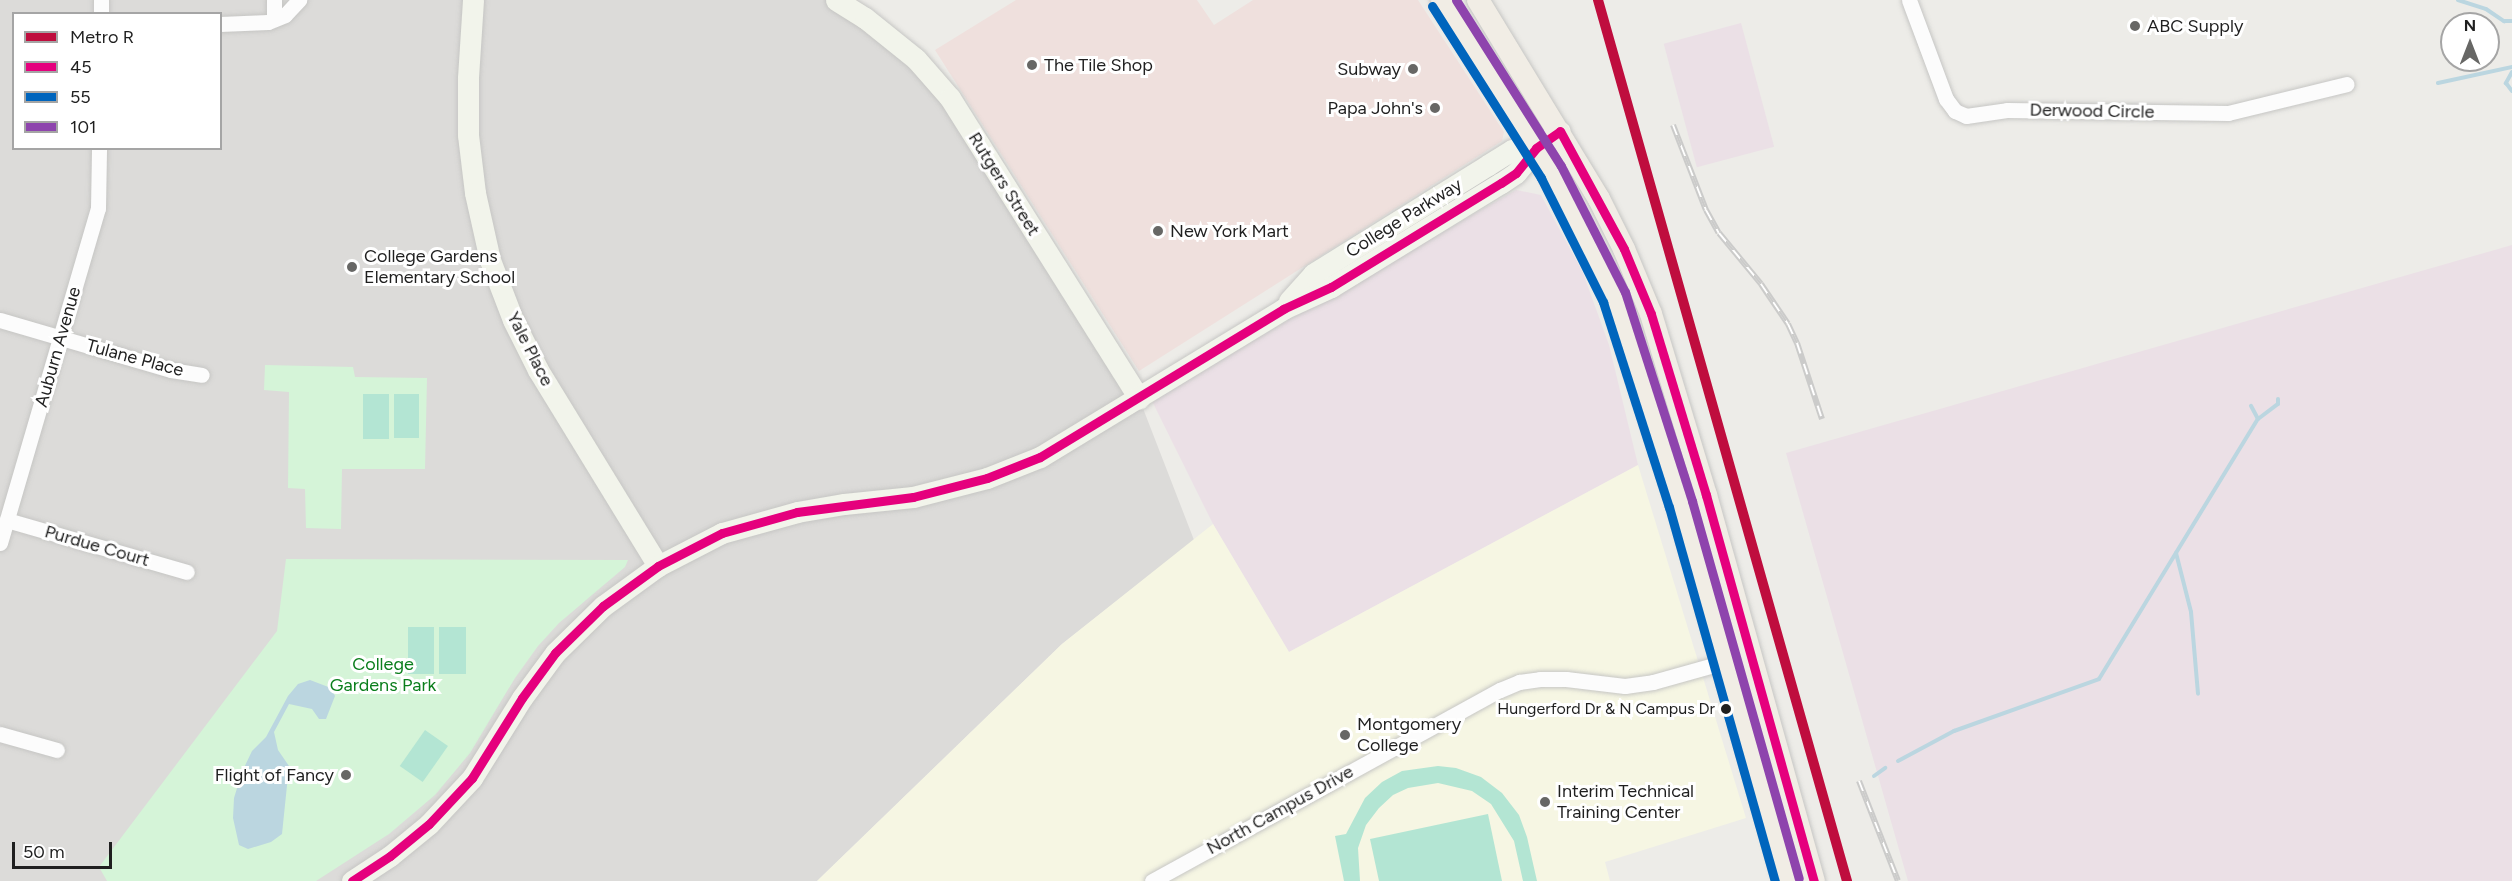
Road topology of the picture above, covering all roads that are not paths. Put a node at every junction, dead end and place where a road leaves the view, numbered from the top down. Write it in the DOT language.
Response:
graph roads {
  1 [pos="274,0"];
  2 [pos="299,0"];
  3 [pos="473,0"];
  4 [pos="836,0"];
  5 [pos="1442,0"];
  6 [pos="1478,0"];
  7 [pos="1909,0"];
  8 [pos="274,19"];
  9 [pos="222,24"];
  10 [pos="2347,84"];
  11 [pos="1560,131"];
  12 [pos="1536,148"];
  13 [pos="99,150"];
  14 [pos="0,320"];
  15 [pos="61,338"];
  16 [pos="202,375"];
  17 [pos="1139,398"];
  18 [pos="7,520"];
  19 [pos="0,543"];
  20 [pos="658,566"];
  21 [pos="187,572"];
  22 [pos="1749,655"];
  23 [pos="1724,661"];
  24 [pos="0,734"];
  25 [pos="57,750"];
  26 [pos="352,881"];
  27 [pos="1152,881"];
  28 [pos="1786,881"];
  29 [pos="1814,881"];
  1 -- 8 [label="street"];
  2 -- 8 [label="street"];
  3 -- 20 [label="street, Yale Place"];
  4 -- 17 [label="street, Rutgers Street"];
  5 -- 12 [label="main road"];
  6 -- 11 [label="main road"];
  7 -- 10 [label="street, Derwood Circle"];
  8 -- 9 [label="street"];
  11 -- 12 [label="street, College Parkway"];
  11 -- 22 [label="main road"];
  12 -- 17 [label="street, College Parkway"];
  12 -- 23 [label="main road"];
  13 -- 15 [label="street, Auburn Avenue"];
  14 -- 15 [label="street, Tulane Place"];
  15 -- 16 [label="street, Tulane Place"];
  15 -- 18 [label="street, Auburn Avenue"];
  17 -- 20 [label="street, College Parkway"];
  18 -- 19 [label="street, Auburn Avenue"];
  18 -- 21 [label="street, Purdue Court"];
  20 -- 26 [label="street, College Parkway"];
  22 -- 23 [label="street, North Campus Drive"];
  22 -- 29 [label="main road"];
  23 -- 27 [label="street, North Campus Drive"];
  23 -- 28 [label="main road"];
  24 -- 25 [label="street"];
}
